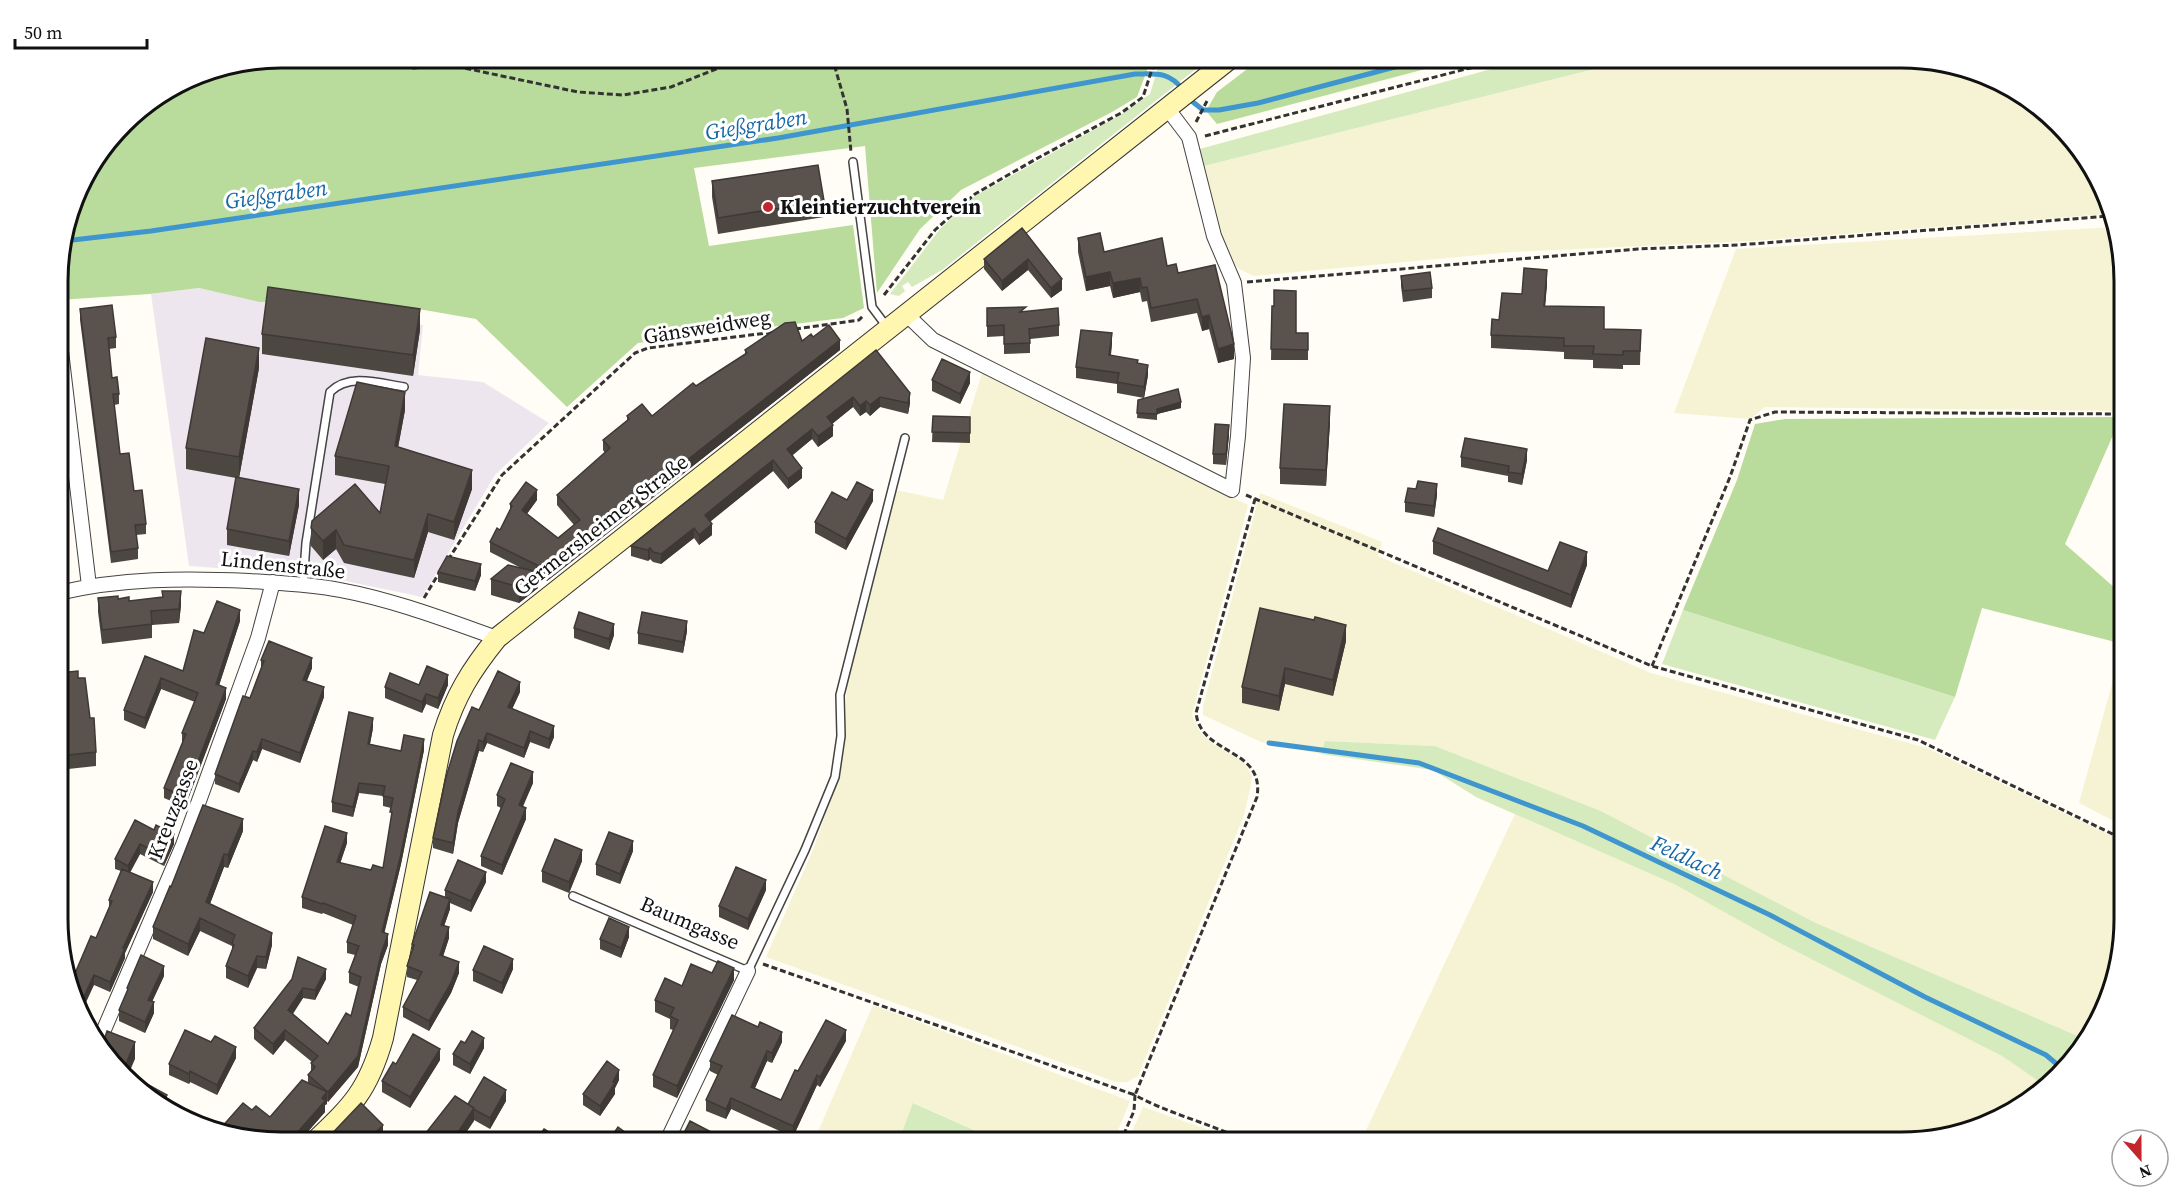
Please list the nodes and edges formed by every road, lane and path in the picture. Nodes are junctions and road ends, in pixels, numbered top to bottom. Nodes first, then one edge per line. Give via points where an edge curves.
1 (464, 68) edge
2 (718, 68) edge
3 (835, 68) edge
4 (1153, 68) edge
5 (1222, 68) edge
6 (1471, 68) edge
7 (1204, 89) junction
8 (1170, 105) junction
9 (1196, 122) dead end
10 (850, 137) dead end
11 (1189, 137) junction
12 (853, 162) dead end
13 (2104, 216) edge
14 (1234, 283) junction
15 (872, 307) junction
16 (907, 315) junction
17 (795, 329) edge
18 (888, 329) junction
19 (784, 330) edge
20 (404, 387) dead end
21 (2114, 414) edge
22 (905, 438) dead end
23 (68, 439) edge
24 (1232, 490) junction
25 (1255, 499) junction
26 (448, 560) edge
27 (442, 569) edge
28 (273, 582) junction
29 (88, 586) junction
30 (303, 586) junction
31 (68, 591) edge
32 (416, 610) junction
33 (497, 638) junction
34 (1652, 666) junction
35 (2114, 835) edge
36 (573, 896) dead end
37 (750, 966) junction
38 (102, 1035) edge
39 (1135, 1095) junction
40 (324, 1132) edge
41 (671, 1132) edge
42 (1125, 1132) edge
43 (1228, 1132) edge

1 - 2 path via 578,92 623,95 671,87
3 - 10 path
4 - 15 path, Gänsweidweg via 1143,97 1121,113 975,194 935,230
5 - 7 street, Germersheimer Straße
6 - 11 path via 1210,136
7 - 8 street, Germersheimer Straße
7 - 9 path
8 - 11 street
8 - 16 street, Germersheimer Straße
11 - 14 street via 1214,236
12 - 15 lane
13 - 14 path via 1626,250
14 - 24 street via 1243,358
15 - 17 path, Gänsweidweg via 859,320
15 - 18 lane
16 - 18 street, Germersheimer Straße
16 - 24 street via 933,340
18 - 33 street, Germersheimer Straße
19 - 26 path, Gänsweidweg via 634,353 502,475
20 - 30 lane via 359,380 339,383 330,392
21 - 34 path via 1775,412 1750,420
22 - 37 lane via 840,695 841,736 835,777
23 - 29 street
24 - 25 path
25 - 34 path
25 - 39 path via 1196,713 1200,730 1206,736 1250,766 1257,780 1257,797
27 - 32 path
28 - 29 street, Lindenstraße via 152,580
28 - 30 street, Lindenstraße
28 - 38 street, Kreuzgasse via 258,638 183,845
29 - 31 street, Lindenstraße
30 - 32 street, Lindenstraße via 340,590
32 - 33 street, Lindenstraße
33 - 40 street, Germersheimer Straße via 463,685 443,735 375,1065 354,1103
34 - 35 path via 1918,740
36 - 37 lane, Baumgasse
37 - 39 path
37 - 41 street, Baumgasse
39 - 42 path via 1134,1111
39 - 43 path

